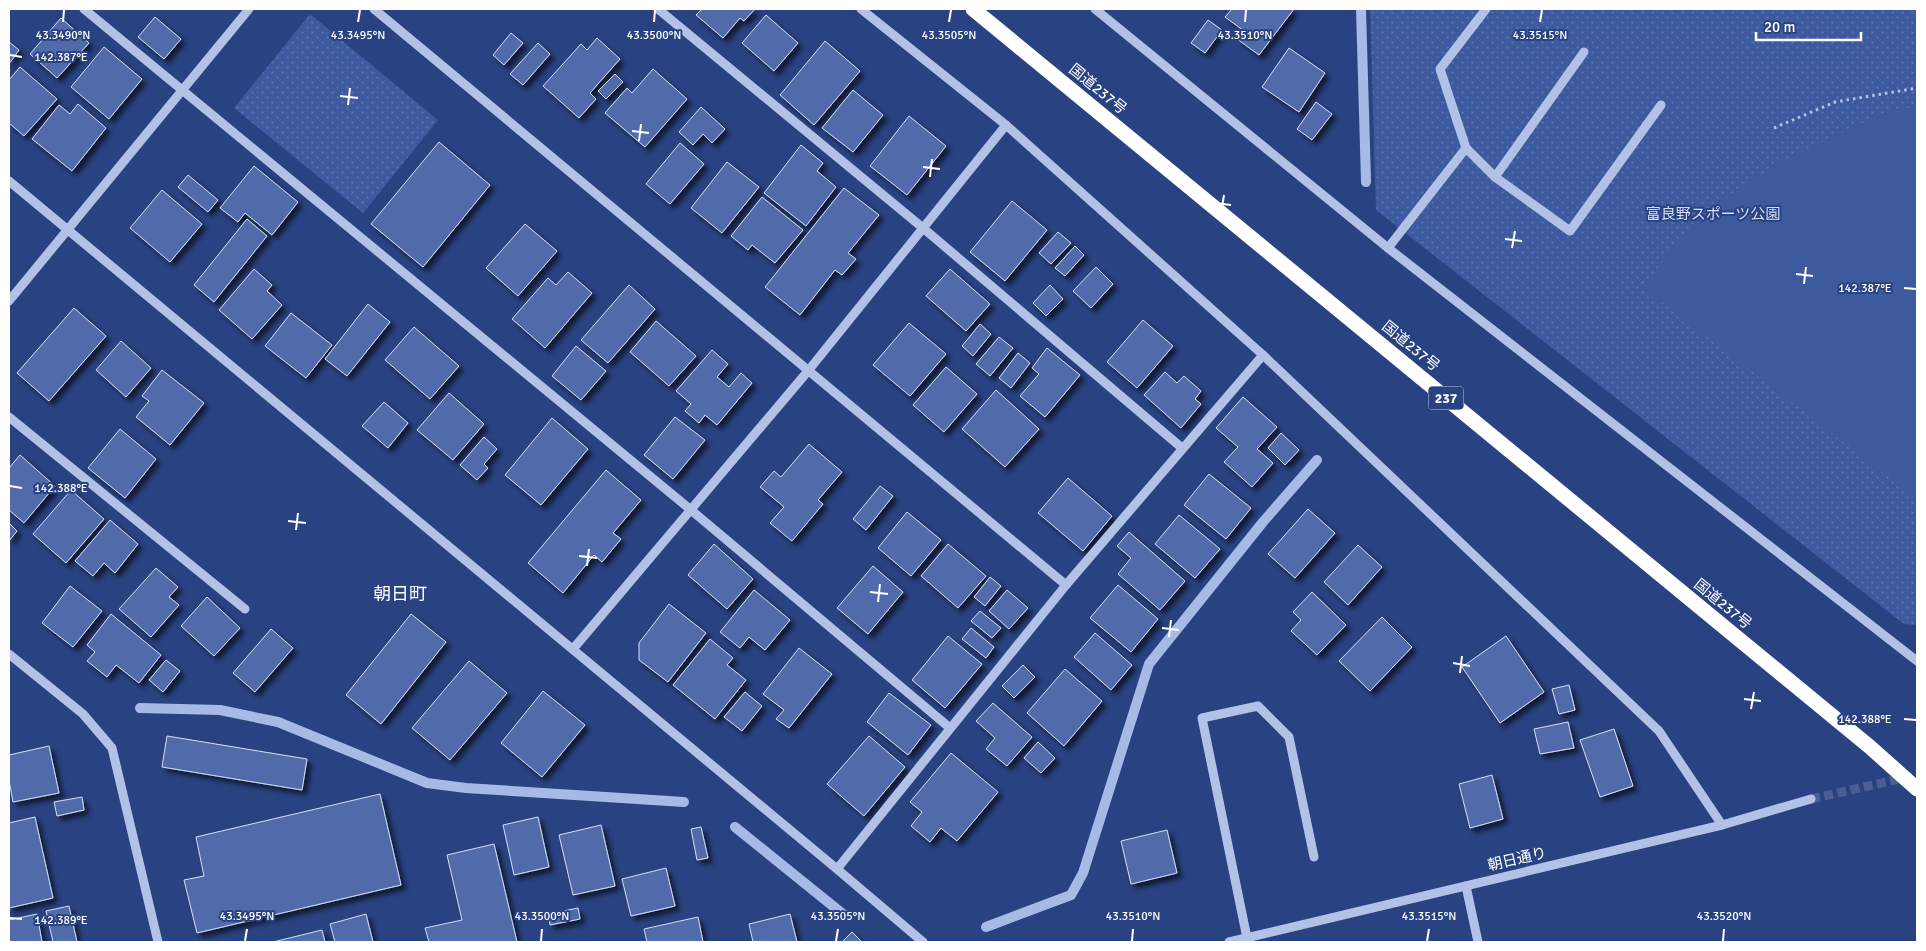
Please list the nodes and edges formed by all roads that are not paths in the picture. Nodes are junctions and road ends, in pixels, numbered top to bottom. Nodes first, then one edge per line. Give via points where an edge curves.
1 (84, 9) edge
2 (249, 9) edge
3 (374, 9) edge
4 (658, 9) edge
5 (862, 9) edge
6 (973, 9) edge
7 (1095, 9) edge
8 (1486, 9) edge
9 (1584, 52) dead end
10 (183, 89) junction
11 (1661, 105) dead end
12 (1006, 125) junction
13 (1466, 148) junction
14 (1495, 177) junction
15 (9, 181) edge
16 (923, 228) junction
17 (67, 229) junction
18 (1388, 248) junction
19 (9, 300) edge
20 (1263, 355) junction
21 (808, 371) junction
22 (9, 418) edge
23 (1182, 448) junction
24 (691, 510) junction
25 (1066, 585) junction
26 (245, 609) dead end
27 (573, 649) junction
28 (9, 654) edge
29 (1917, 661) edge
30 (950, 728) junction
31 (1917, 789) edge
32 (1811, 799) tunnel mouth
33 (1722, 825) junction
34 (1314, 857) dead end
35 (837, 869) junction
36 (1466, 886) junction
37 (1247, 938) junction
38 (158, 942) edge
39 (923, 942) edge
40 (1229, 942) edge
41 (1478, 942) edge

1 - 10 street
2 - 10 street
3 - 21 street
4 - 16 street
5 - 12 street
6 - 31 highway, 国道237号 / 237
7 - 18 street
8 - 13 street via 1440,69
9 - 14 street
10 - 17 street
10 - 24 street
11 - 14 street via 1570,231
12 - 16 street
12 - 20 street
13 - 14 street
13 - 18 street
15 - 17 street
16 - 21 street
16 - 23 street
17 - 19 street
17 - 27 street
18 - 29 street
20 - 23 street
20 - 33 street via 1659,731
21 - 24 street
21 - 25 street
22 - 26 street
23 - 25 street
24 - 27 street
24 - 30 street
25 - 30 street
27 - 35 street
28 - 38 street via 83,714 112,748
30 - 35 street
32 - 33 street, 朝日通り
33 - 36 street, 朝日通り
34 - 37 street via 1289,737 1258,706 1202,718
35 - 39 street
36 - 37 street, 朝日通り
36 - 41 street
37 - 40 street, 朝日通り

